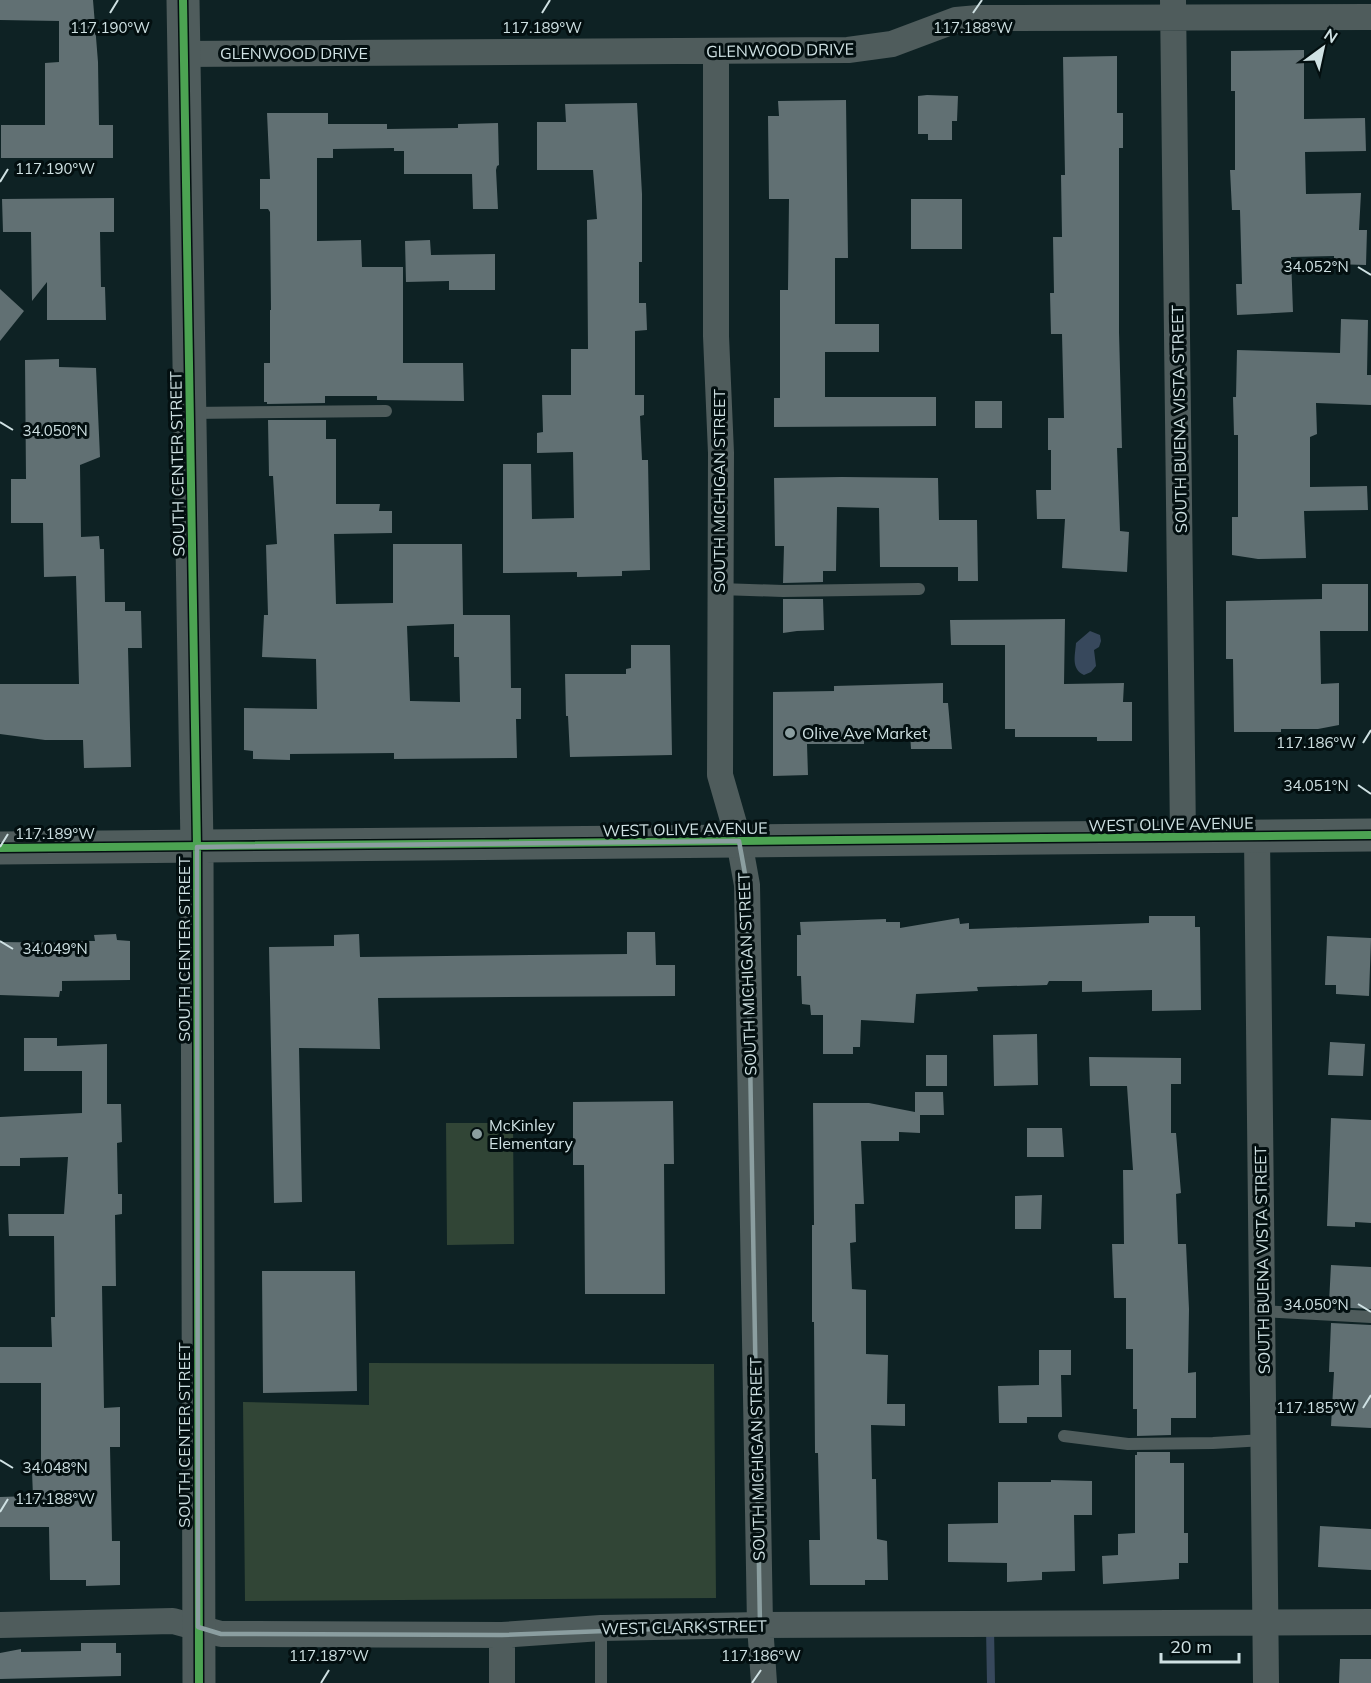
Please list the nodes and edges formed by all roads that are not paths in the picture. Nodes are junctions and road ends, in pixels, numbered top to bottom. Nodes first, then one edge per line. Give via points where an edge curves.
1 (183, 0) edge
2 (1173, 9) edge
3 (1371, 17) edge
4 (716, 51) junction
5 (184, 54) junction
6 (386, 411) dead end
7 (190, 412) junction
8 (720, 589) junction
9 (920, 589) dead end
10 (1371, 835) edge
11 (1257, 837) junction
12 (1183, 838) junction
13 (739, 841) junction
14 (197, 847) junction
15 (0, 848) edge
16 (1262, 1311) junction
17 (1371, 1317) edge
18 (1064, 1436) dead end
19 (1264, 1440) junction
20 (1371, 1622) edge
21 (1266, 1623) junction
22 (0, 1625) edge
23 (760, 1625) junction
24 (198, 1627) junction
25 (601, 1628) junction
26 (502, 1635) junction
27 (199, 1683) edge
28 (502, 1683) edge
29 (601, 1683) edge
30 (764, 1683) edge
31 (1266, 1683) edge

1 - 5 street, SOUTH CENTER STREET
2 - 3 street, GLENWOOD DRIVE
2 - 4 street, GLENWOOD DRIVE via 956,20 892,44 848,50
2 - 12 street, SOUTH BUENA VISTA STREET
4 - 5 street, GLENWOOD DRIVE
4 - 8 street, SOUTH MICHIGAN STREET
5 - 7 street, SOUTH CENTER STREET
6 - 7 lane
7 - 14 street, SOUTH CENTER STREET
8 - 9 lane
8 - 13 street, SOUTH MICHIGAN STREET via 720,775
10 - 11 street, WEST OLIVE AVENUE
11 - 12 street, WEST OLIVE AVENUE
11 - 16 street, SOUTH BUENA VISTA STREET
12 - 13 street, WEST OLIVE AVENUE
13 - 14 street, WEST OLIVE AVENUE
13 - 23 street, SOUTH MICHIGAN STREET via 747,885
14 - 15 street, WEST OLIVE AVENUE
14 - 24 street, SOUTH CENTER STREET
16 - 17 lane
16 - 19 street, SOUTH BUENA VISTA STREET
18 - 19 lane via 1128,1444
19 - 21 street, SOUTH BUENA VISTA STREET
20 - 21 street, WEST CLARK STREET
21 - 23 street, WEST CLARK STREET
21 - 31 street, SOUTH BUENA VISTA STREET
22 - 24 street, WEST CLARK STREET via 173,1621
23 - 25 street, WEST CLARK STREET
23 - 30 street, SOUTH MICHIGAN STREET
24 - 26 street, WEST CLARK STREET via 221,1634
24 - 27 street, SOUTH CENTER STREET
25 - 26 street, WEST CLARK STREET
25 - 29 lane
26 - 28 street

